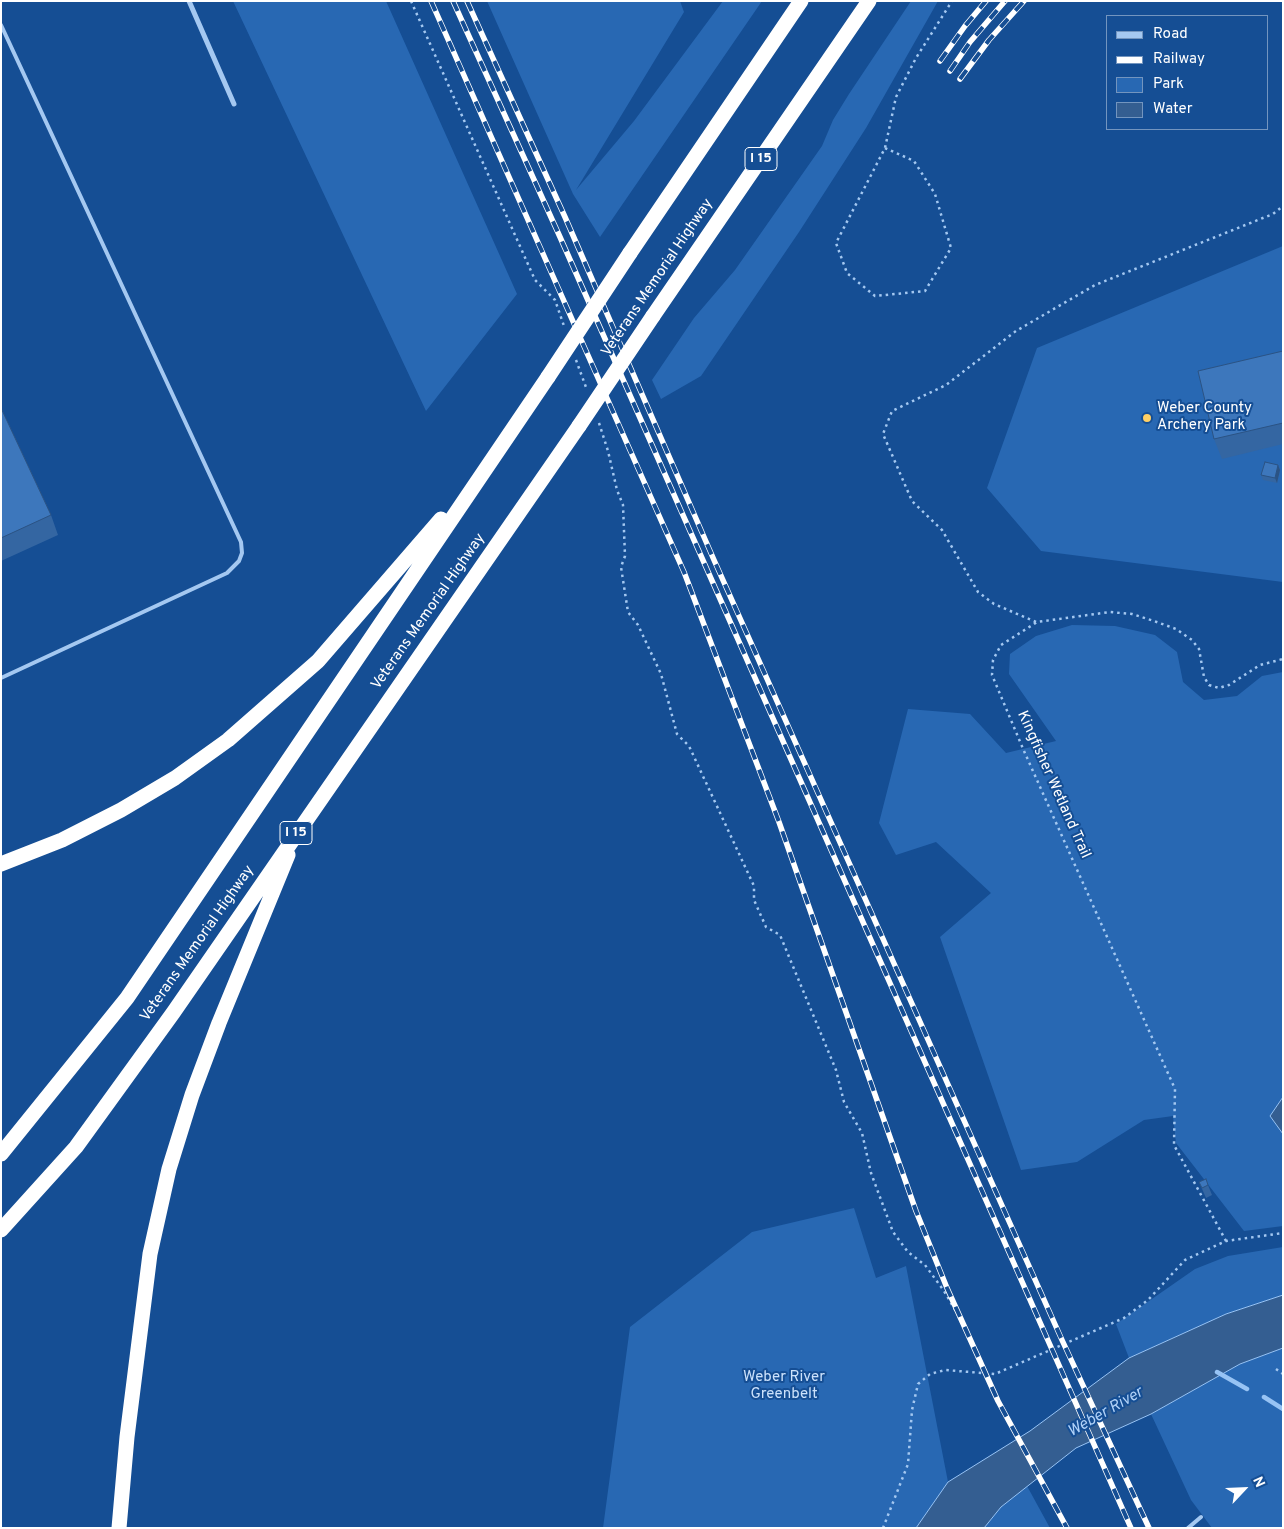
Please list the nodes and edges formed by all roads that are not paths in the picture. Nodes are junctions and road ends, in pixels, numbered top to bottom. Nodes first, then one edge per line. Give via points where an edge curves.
1 (189, 1) edge
2 (802, 1) edge
3 (869, 1) edge
4 (1, 25) edge
5 (234, 104) dead end
6 (486, 467) junction
7 (1, 678) edge
8 (300, 828) junction
9 (1, 864) edge
10 (1, 1154) edge
11 (1, 1230) edge
12 (1201, 1517) dead end
13 (119, 1528) edge
14 (1188, 1528) edge

1 - 5 street
2 - 6 highway, Veterans Memorial Highway, bridge
3 - 8 highway, Veterans Memorial Highway / I 15, bridge
4 - 7 lane via 242,542 242,553 227,573
6 - 9 highway via 318,661 228,740 121,810 62,840
6 - 10 highway, Veterans Memorial Highway via 127,998
8 - 11 highway, Veterans Memorial Highway / I 15 via 76,1147
8 - 13 highway via 219,1022 169,1169 150,1254
12 - 14 lane

